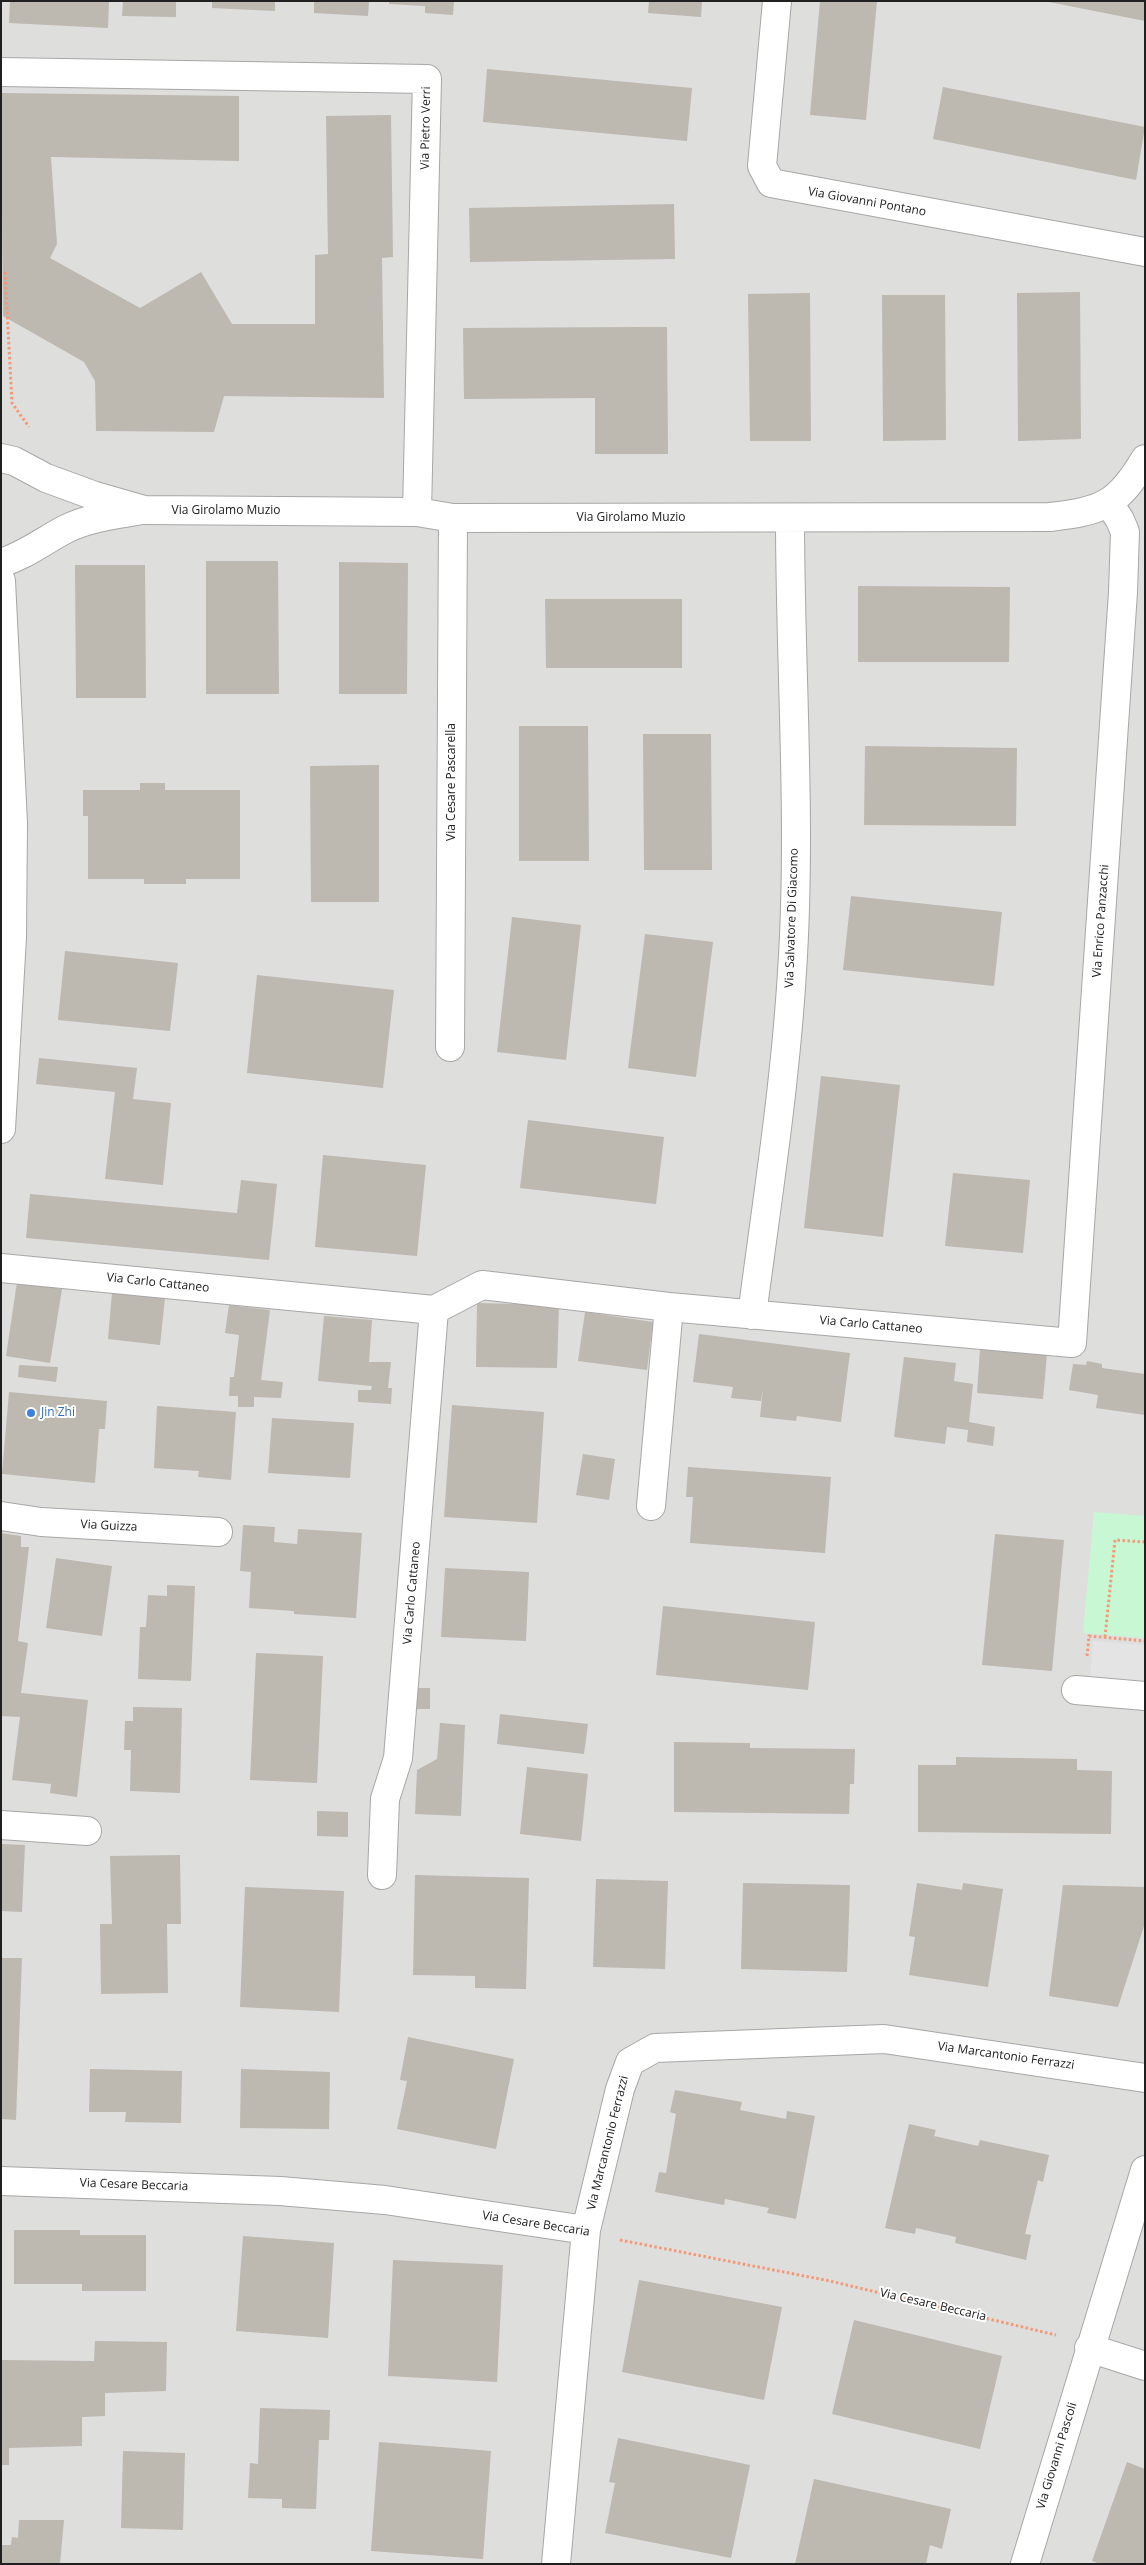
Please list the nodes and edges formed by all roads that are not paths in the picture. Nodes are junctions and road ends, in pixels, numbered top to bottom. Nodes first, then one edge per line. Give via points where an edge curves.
1 (777, 1) edge
2 (1, 72) edge
3 (1145, 252) edge
4 (1, 458) edge
5 (1145, 459) edge
6 (1109, 503) junction
7 (144, 510) junction
8 (417, 512) junction
9 (454, 518) junction
10 (790, 518) junction
11 (1, 563) edge
12 (1, 581) edge
13 (450, 1047) dead end
14 (1, 1129) edge
15 (1, 1268) edge
16 (669, 1307) junction
17 (434, 1310) junction
18 (752, 1315) junction
19 (1072, 1343) joint
20 (651, 1506) dead end
21 (1, 1516) edge
22 (218, 1532) dead end
23 (1080, 1691) road end
24 (1145, 1696) edge
25 (1, 1825) edge
26 (87, 1831) dead end
27 (382, 1875) dead end
28 (1145, 2078) edge
29 (1145, 2170) edge
30 (1, 2181) edge
31 (586, 2230) junction
32 (1089, 2348) junction
33 (1145, 2366) edge
34 (556, 2564) edge
35 (1024, 2564) edge

1 - 3 street, Via Giovanni Pontano via 762,166 771,183
2 - 8 street, Via Pietro Verri via 427,79
4 - 7 street, Via Girolamo Muzio via 94,496
5 - 6 street, Via Girolamo Muzio via 1124,491
6 - 10 street, Via Girolamo Muzio via 1080,514 1050,517
6 - 19 street, Via Enrico Panzacchi via 1125,532 1123,584
7 - 8 street, Via Girolamo Muzio
7 - 11 street via 96,518 68,529 24,555
8 - 9 street, Via Girolamo Muzio
9 - 10 street, Via Girolamo Muzio
9 - 13 street, Via Cesare Pascarella
10 - 18 street, Via Salvatore Di Giacomo via 795,861 792,971 782,1085
12 - 14 street via 13,822 12,937
15 - 17 street, Via Carlo Cattaneo
16 - 17 street, Via Carlo Cattaneo via 482,1285
16 - 18 street, Via Carlo Cattaneo
16 - 20 street
17 - 27 street, Via Carlo Cattaneo via 398,1758 385,1799
18 - 19 street, Via Carlo Cattaneo
21 - 22 street, Via Guizza via 41,1522
23 - 24 street
25 - 26 street
28 - 31 street, Via Marcantonio Ferrazzi via 884,2039 655,2048 630,2062
29 - 32 street, Via Giovanni Pascoli
30 - 31 street, Via Cesare Beccaria via 280,2191 385,2200
31 - 34 street, Via Marcantonio Ferrazzi
32 - 33 street
32 - 35 street, Via Giovanni Pascoli

